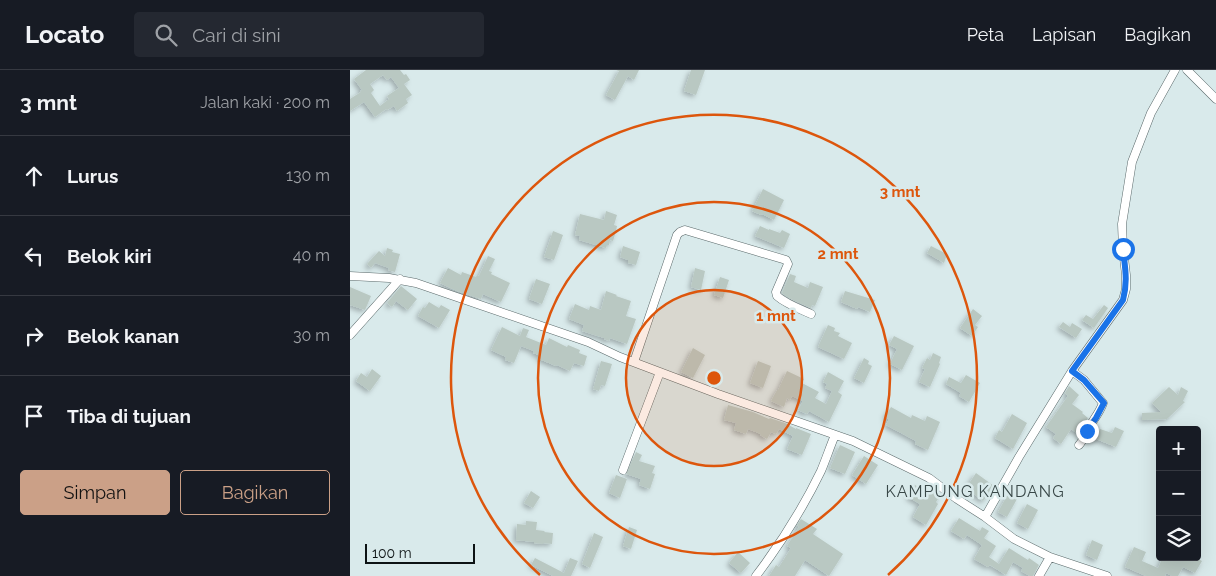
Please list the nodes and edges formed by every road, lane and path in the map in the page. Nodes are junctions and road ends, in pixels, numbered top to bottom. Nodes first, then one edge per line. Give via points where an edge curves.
1 (1174, 70) edge
2 (1187, 70) edge
3 (1216, 98) edge
4 (350, 276) edge
5 (400, 279) junction
6 (811, 314) dead end
7 (350, 336) edge
8 (634, 362) junction
9 (1072, 371) junction
10 (660, 372) junction
11 (835, 435) junction
12 (1079, 445) dead end
13 (623, 470) dead end
14 (985, 517) junction
15 (1050, 557) junction
16 (756, 576) edge
17 (1039, 576) edge
18 (1107, 576) edge

1 - 9 street via 1151,113 1132,162 1122,224 1126,275 1123,300
2 - 3 street
4 - 5 street
5 - 7 street
5 - 8 street via 570,336
6 - 8 street via 777,296 788,264 786,260 685,230 677,235
8 - 10 street
9 - 12 street via 1104,403
9 - 14 street
10 - 11 street
10 - 13 street
11 - 14 street via 929,478
11 - 16 street via 808,497
14 - 15 street via 1014,539
15 - 17 street
15 - 18 street

